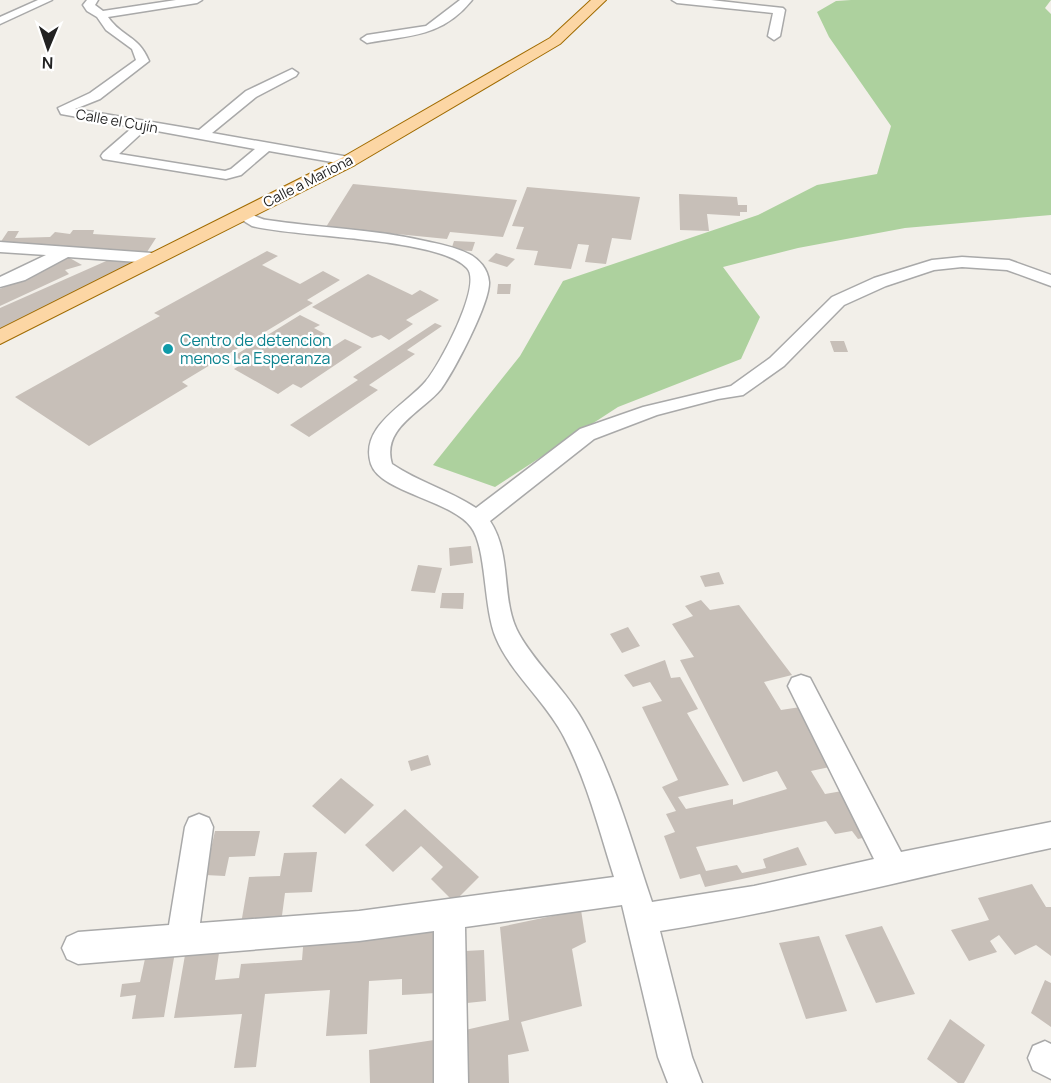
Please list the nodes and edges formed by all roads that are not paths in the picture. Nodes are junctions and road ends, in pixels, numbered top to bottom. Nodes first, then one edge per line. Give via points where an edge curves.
1 (47, 0) edge
2 (93, 0) edge
3 (197, 0) edge
4 (467, 0) edge
5 (599, 0) edge
6 (677, 0) edge
7 (101, 15) junction
8 (0, 21) edge
9 (774, 36) dead end
10 (367, 39) dead end
11 (291, 73) dead end
12 (142, 126) junction
13 (200, 136) junction
14 (265, 147) junction
15 (349, 161) junction
16 (242, 215) junction
17 (0, 247) edge
18 (65, 252) junction
19 (153, 258) junction
20 (1051, 281) edge
21 (0, 282) edge
22 (0, 337) edge
23 (477, 519) junction
24 (801, 686) dead end
25 (200, 827) dead end
26 (1051, 835) edge
27 (894, 868) junction
28 (637, 904) junction
29 (449, 914) junction
30 (182, 940) junction
31 (78, 948) dead end
32 (451, 1083) edge
33 (685, 1083) edge

1 - 8 street
2 - 7 street, Calle el Cujín via 89,7
3 - 7 street
4 - 10 street via 429,29
5 - 15 main road, Calle a Mariona via 555,41
6 - 9 street via 779,10
7 - 12 street, Calle el Cujín via 110,28 137,47 143,61 95,96 71,104 66,111
11 - 13 street via 251,94
12 - 13 street, Calle el Cujín
12 - 14 street via 108,156 226,175 236,172
13 - 14 street, Calle el Cujín
14 - 15 street, Calle el Cujín
15 - 16 main road, Calle a Mariona
16 - 19 main road, Calle a Mariona
16 - 23 street via 267,225 417,244 458,255 475,266 480,279 477,300 442,371 390,427 379,449 382,467 400,480 450,501
17 - 18 street
18 - 19 street
18 - 21 street
19 - 22 main road, Calle a Mariona
20 - 23 street via 1009,265 962,262 932,265 880,282 838,301 777,362 736,391 650,411 587,434
23 - 28 street via 489,538 500,612 508,638 574,729 602,794
24 - 27 street
25 - 30 street
26 - 27 street
27 - 28 street via 754,901
28 - 29 street
28 - 33 street
29 - 30 street via 359,926
29 - 32 street
30 - 31 street

